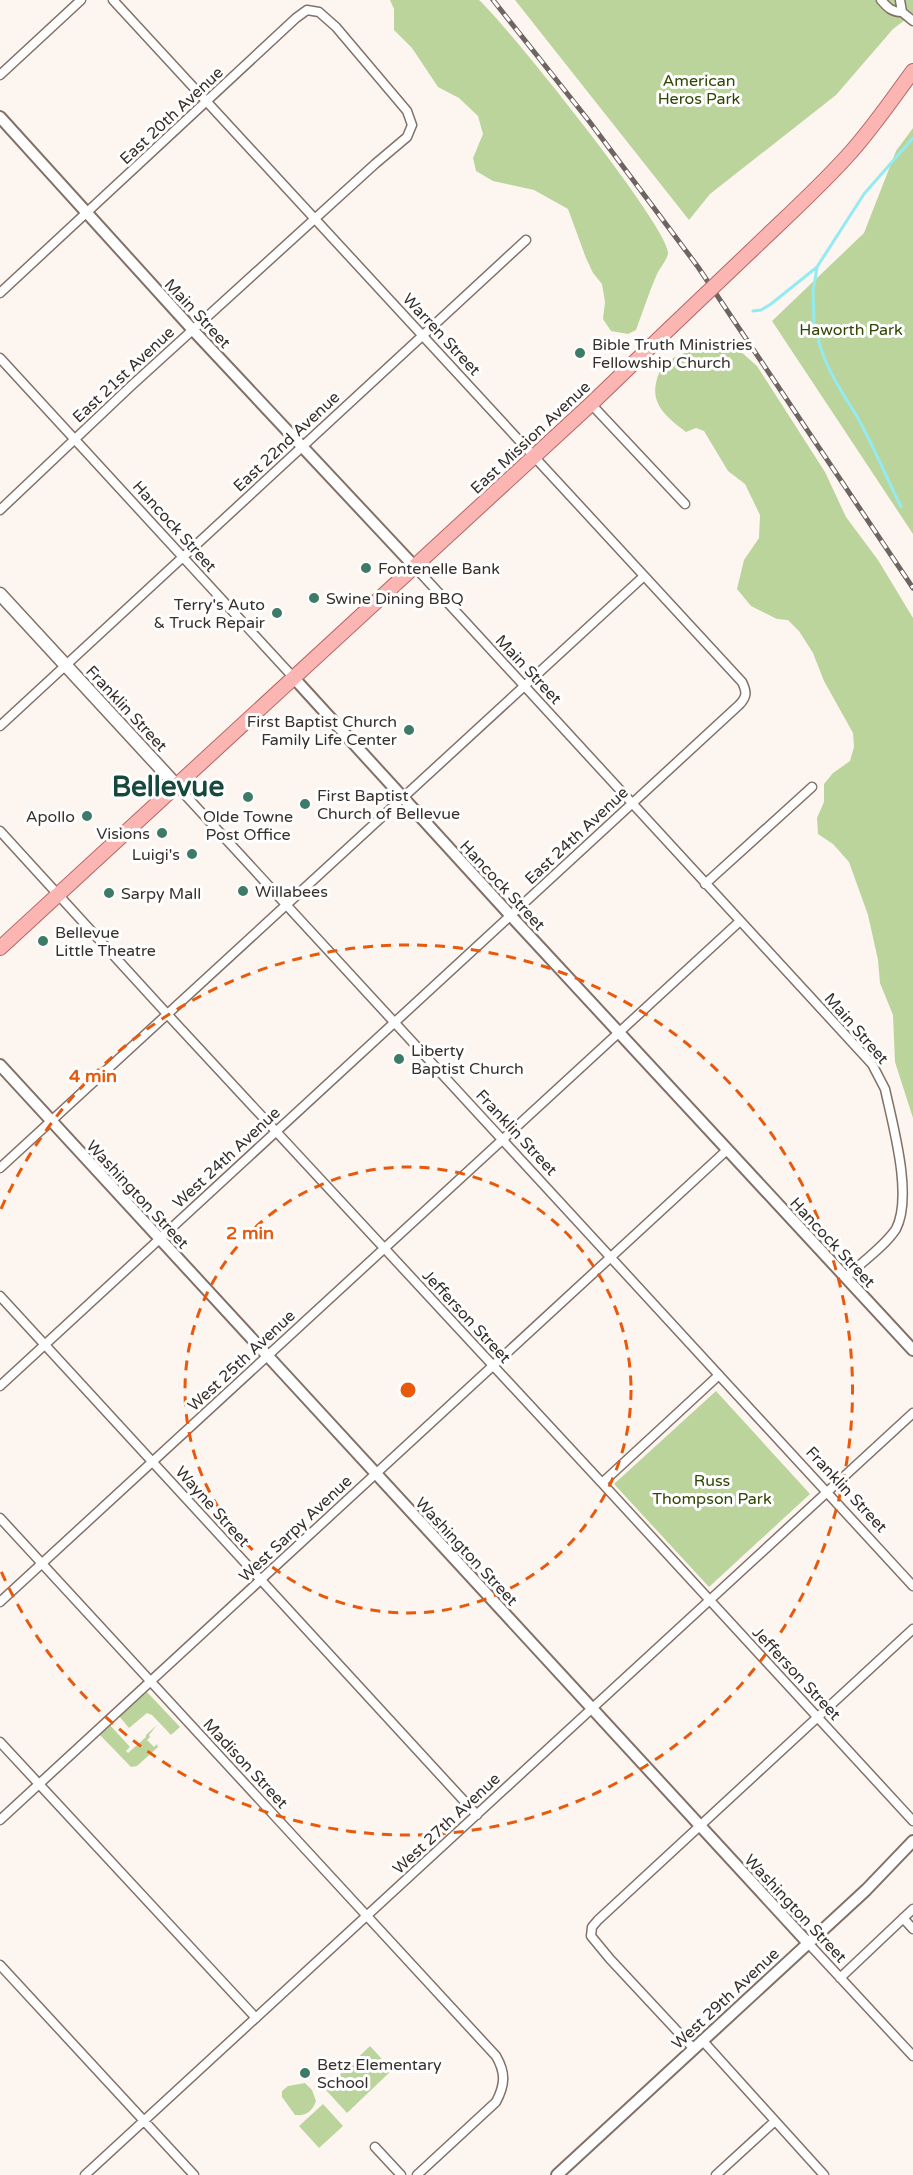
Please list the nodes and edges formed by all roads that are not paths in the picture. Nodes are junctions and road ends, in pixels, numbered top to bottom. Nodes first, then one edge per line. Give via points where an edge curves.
1 (81, 0) edge
2 (113, 0) edge
3 (881, 0) edge
4 (900, 0) edge
5 (902, 12) junction
6 (913, 21) edge
7 (362, 57) joint
8 (913, 71) edge
9 (0, 75) edge
10 (208, 101) junction
11 (0, 117) edge
12 (87, 213) junction
13 (316, 219) junction
14 (526, 240) dead end
15 (0, 293) edge
16 (193, 330) junction
17 (423, 336) junction
18 (0, 358) edge
19 (591, 404) junction
20 (75, 439) junction
21 (302, 447) junction
22 (534, 456) junction
23 (685, 504) dead end
24 (0, 510) edge
25 (183, 558) junction
26 (414, 566) junction
27 (644, 576) junction
28 (0, 594) edge
29 (66, 666) junction
30 (293, 677) junction
31 (524, 686) junction
32 (746, 690) joint
33 (0, 726) edge
34 (176, 785) junction
35 (812, 787) dead end
36 (403, 798) junction
37 (631, 804) junction
38 (0, 831) edge
39 (705, 884) junction
40 (58, 895) junction
41 (286, 906) junction
42 (511, 916) junction
43 (739, 922) junction
44 (0, 948) edge
45 (168, 1015) junction
46 (394, 1023) junction
47 (619, 1032) junction
48 (0, 1065) edge
49 (51, 1121) junction
50 (276, 1131) junction
51 (502, 1139) junction
52 (727, 1150) junction
53 (0, 1168) edge
54 (159, 1239) junction
55 (384, 1249) junction
56 (610, 1257) junction
57 (846, 1277) junction
58 (0, 1296) edge
59 (44, 1345) junction
60 (913, 1350) edge
61 (267, 1356) junction
62 (493, 1366) junction
63 (719, 1375) junction
64 (0, 1386) edge
65 (913, 1413) edge
66 (152, 1462) junction
67 (375, 1473) junction
68 (602, 1483) junction
69 (827, 1493) junction
70 (0, 1518) edge
71 (41, 1563) junction
72 (261, 1580) junction
73 (913, 1586) edge
74 (710, 1601) junction
75 (0, 1602) edge
76 (913, 1629) edge
77 (150, 1681) junction
78 (592, 1709) junction
79 (818, 1718) junction
80 (0, 1742) edge
81 (38, 1784) junction
82 (477, 1815) junction
83 (0, 1820) edge
84 (913, 1821) edge
85 (700, 1827) junction
86 (913, 1841) edge
87 (913, 1909) edge
88 (368, 1916) junction
89 (903, 1918) junction
90 (913, 1929) edge
91 (807, 1943) junction
92 (0, 1965) edge
93 (840, 1978) junction
94 (256, 2018) junction
95 (697, 2044) junction
96 (913, 2056) edge
97 (143, 2121) junction
98 (775, 2121) junction
99 (375, 2147) dead end
100 (85, 2175) edge
101 (194, 2175) edge
102 (401, 2175) edge
103 (417, 2175) edge
104 (557, 2175) edge
105 (716, 2175) edge
106 (824, 2175) edge

1 - 9 street
2 - 10 street, Warren Street
3 - 5 street via 889,9
4 - 5 street
5 - 6 street
7 - 10 street, East 20th Avenue via 319,12 307,10
7 - 13 street, East 21st Avenue via 407,111 412,124 407,137
8 - 19 main road, East Mission Avenue, bridge via 872,128 804,201
10 - 12 street, East 20th Avenue
10 - 13 street, Warren Street
11 - 12 street, Main Street
12 - 15 street, East 20th Avenue
12 - 16 street, Main Street
13 - 16 street, East 21st Avenue
13 - 17 street, Warren Street
14 - 17 street, East 22nd Avenue
16 - 20 street, East 21st Avenue
16 - 21 street, Main Street
17 - 21 street, East 22nd Avenue
17 - 22 street, Warren Street
18 - 20 street, Hancock Street
19 - 22 main road, East Mission Avenue
19 - 23 street
20 - 24 street, East 21st Avenue
20 - 25 street, Hancock Street
21 - 25 street, East 22nd Avenue
21 - 26 street, Main Street
22 - 26 main road, East Mission Avenue
22 - 27 street, Warren Street
25 - 29 street, East 22nd Avenue
25 - 30 street, Hancock Street
26 - 30 main road, East Mission Avenue
26 - 31 street, Main Street
27 - 31 street
27 - 32 street, Warren Street
28 - 29 main road, Franklin Street
29 - 33 street, East 22nd Avenue
29 - 34 main road, Franklin Street
30 - 34 main road, East Mission Avenue
30 - 36 street, Hancock Street
31 - 36 street
31 - 37 street, Main Street
32 - 37 street, East 24th Avenue via 746,698 739,705
34 - 40 main road, East Mission Avenue
34 - 41 street, Franklin Street
35 - 39 street
36 - 41 street
36 - 42 street, Hancock Street
37 - 39 street, Main Street
37 - 42 street, East 24th Avenue
38 - 40 street, Jefferson Street
39 - 43 street, Main Street
40 - 44 main road, East Mission Avenue
40 - 45 street, Jefferson Street
41 - 45 street
41 - 46 street, Franklin Street
42 - 46 street, East 24th Avenue
42 - 47 street, Hancock Street
43 - 47 street, West 25th Avenue
43 - 57 street, Main Street via 872,1064 885,1089 906,1190 905,1205 896,1230
45 - 49 street
45 - 50 street, Jefferson Street
46 - 50 street, West 24th Avenue
46 - 51 street, Franklin Street
47 - 51 street, West 25th Avenue
47 - 52 street, Hancock Street
48 - 49 street, Washington Street
49 - 53 street
49 - 54 street, Washington Street
50 - 54 street, West 24th Avenue
50 - 55 street, Jefferson Street
51 - 55 street, West 25th Avenue
51 - 56 street, Franklin Street
52 - 56 street, West Sarpy Avenue
52 - 57 street, Hancock Street
54 - 59 street, West 24th Avenue
54 - 61 street, Washington Street
55 - 61 street, West 25th Avenue
55 - 62 street, Jefferson Street
56 - 62 street, West Sarpy Avenue
56 - 63 street, Franklin Street
57 - 60 street, Hancock Street
58 - 59 street, Wayne Street
59 - 64 street, West 24th Avenue
59 - 66 street, Wayne Street
61 - 66 street, West 25th Avenue
61 - 67 street, Washington Street
62 - 67 street, West Sarpy Avenue
62 - 68 street, Jefferson Street
63 - 68 street
63 - 69 street, Franklin Street
65 - 69 street, West 27th Avenue
66 - 71 street, West 25th Avenue
66 - 72 street, Wayne Street
67 - 72 street, West Sarpy Avenue
67 - 78 street, Washington Street
68 - 74 street, Jefferson Street
69 - 73 street, Franklin Street
69 - 74 street, West 27th Avenue
70 - 71 street, Madison Street
71 - 75 street, West 25th Avenue
71 - 77 street, Madison Street
72 - 77 street, West Sarpy Avenue
72 - 82 street, Wayne Street
74 - 78 street, West 27th Avenue
74 - 79 street, Jefferson Street
76 - 79 street
77 - 81 street, West Sarpy Avenue
77 - 88 street, Madison Street
78 - 82 street, West 27th Avenue
78 - 85 street, Washington Street
79 - 84 street, Jefferson Street
79 - 85 street
80 - 81 street
81 - 83 street, West Sarpy Avenue
81 - 94 street
82 - 88 street, West 27th Avenue
85 - 91 street, Washington Street
85 - 95 street via 597,1920 591,1936
86 - 91 street, West 29th Avenue
87 - 89 street
88 - 94 street, West 27th Avenue
88 - 103 street, Madison Street via 496,2056 505,2078 496,2102
89 - 90 street
89 - 93 street
91 - 93 street, Washington Street
91 - 95 street, West 29th Avenue
92 - 97 street
93 - 96 street, Washington Street
94 - 97 street, West 27th Avenue
95 - 98 street
95 - 104 street, West 29th Avenue
97 - 100 street, West 27th Avenue
97 - 101 street
98 - 105 street
98 - 106 street
99 - 102 street

